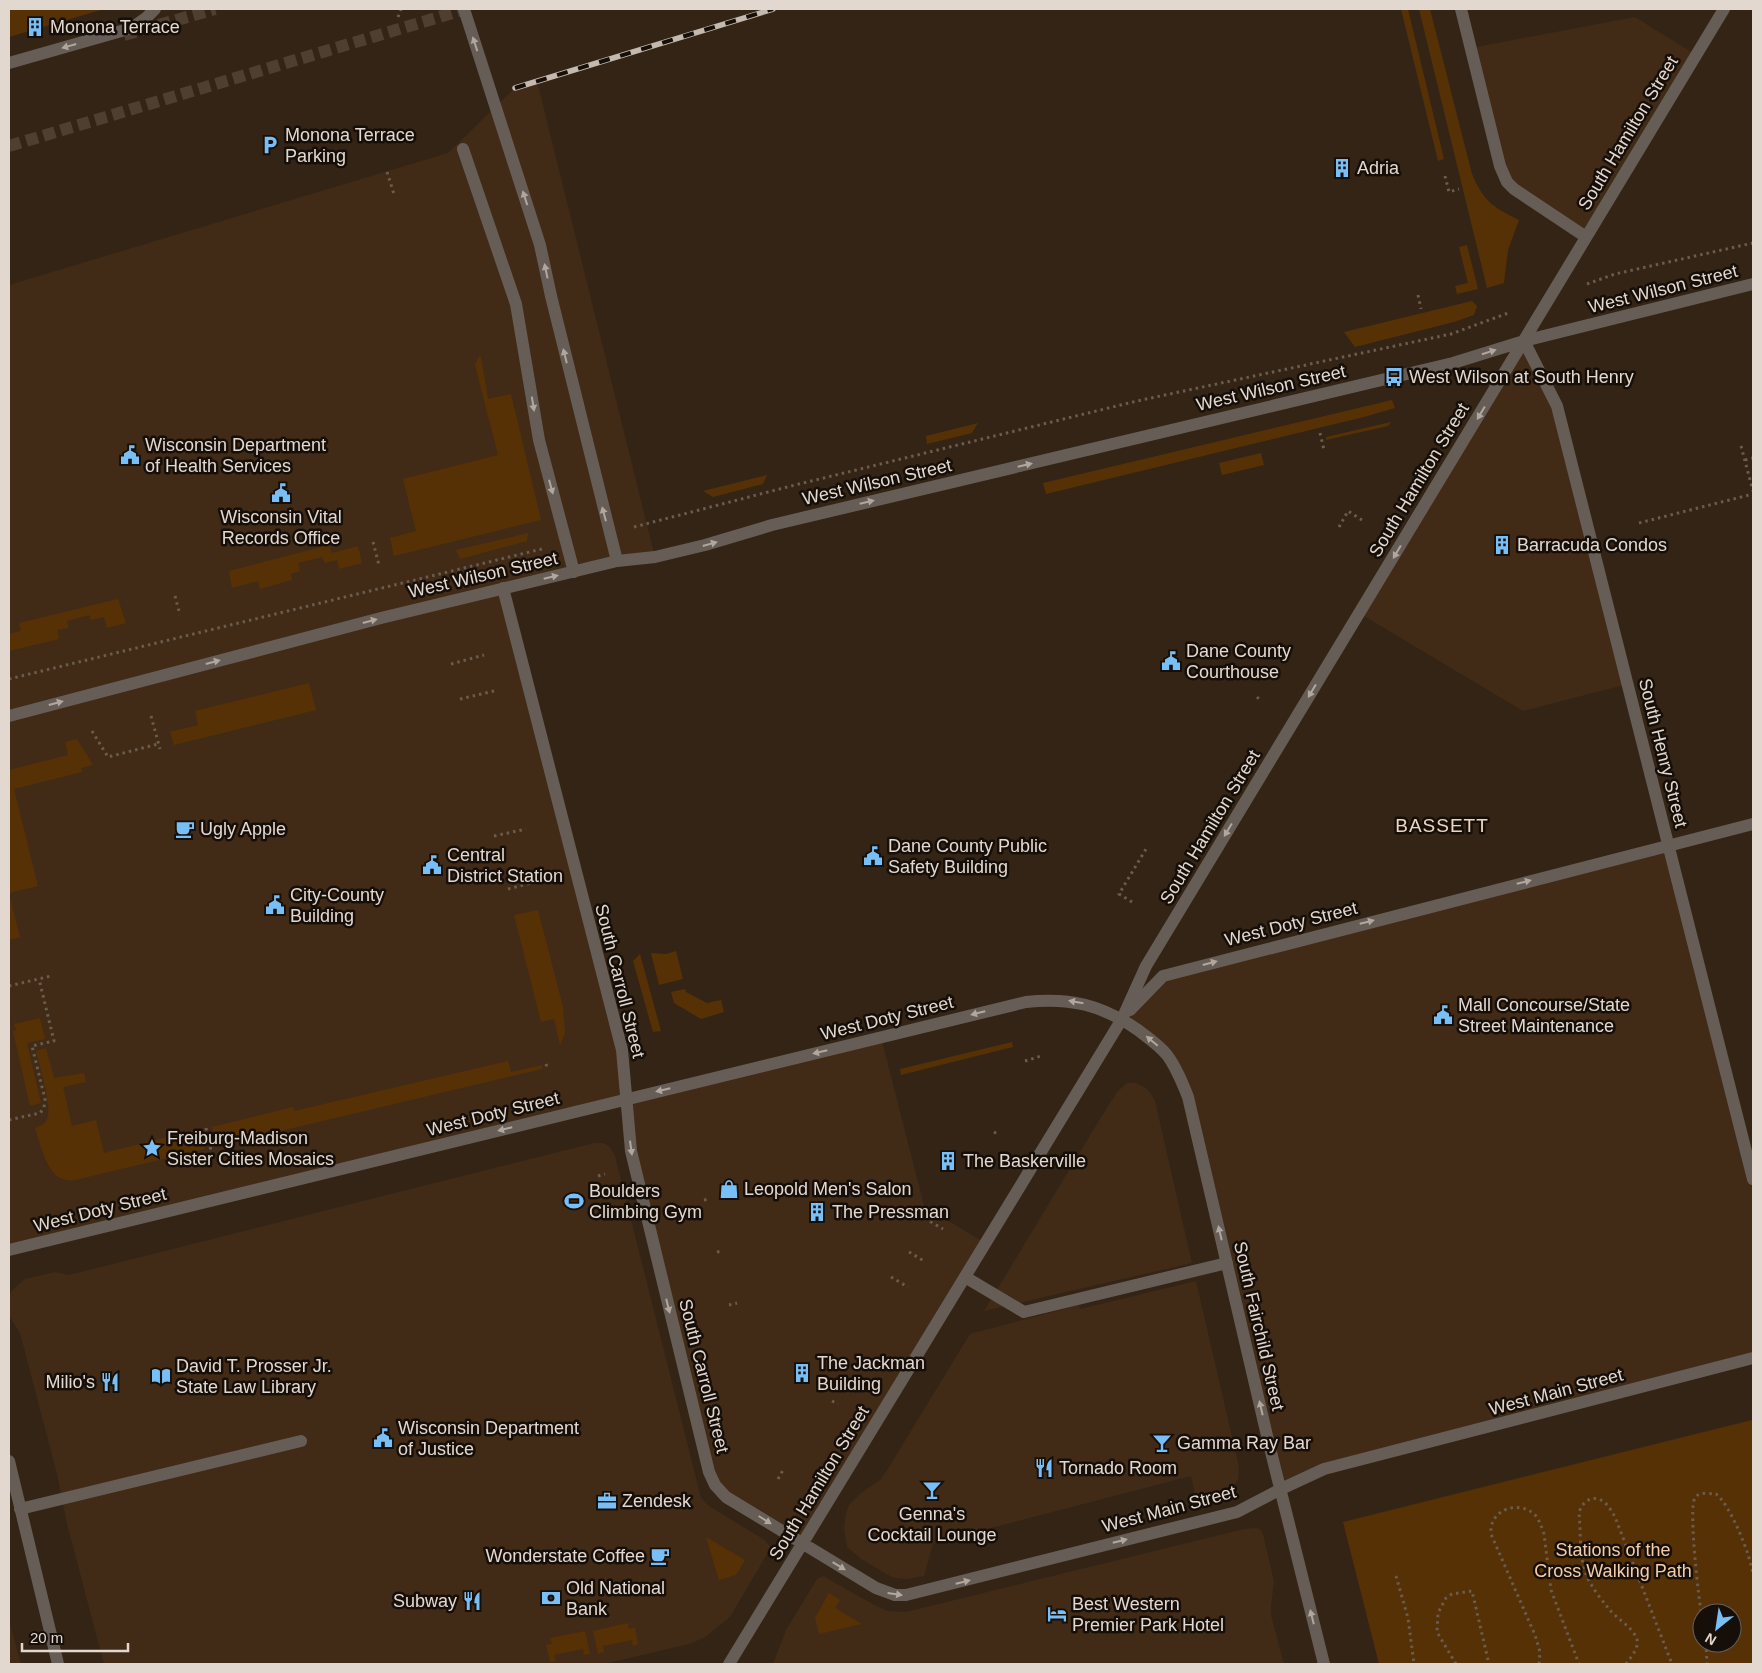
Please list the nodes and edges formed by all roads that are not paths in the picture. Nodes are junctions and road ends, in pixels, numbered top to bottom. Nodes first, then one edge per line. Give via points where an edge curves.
1 (155, 9) edge
2 (464, 9) edge
3 (1461, 9) edge
4 (1724, 9) edge
5 (9, 64) edge
6 (463, 150) dead end
7 (1586, 237) junction
8 (1753, 284) edge
9 (1524, 341) junction
10 (617, 561) junction
11 (574, 572) junction
12 (504, 588) junction
13 (9, 716) edge
14 (1753, 824) edge
15 (1669, 845) junction
16 (1122, 1019) junction
17 (626, 1099) junction
18 (1753, 1179) edge
19 (9, 1250) edge
20 (1227, 1263) junction
21 (965, 1277) junction
22 (1753, 1358) edge
23 (301, 1441) dead end
24 (9, 1461) edge
25 (1281, 1489) junction
26 (20, 1509) junction
27 (802, 1543) junction
28 (58, 1664) edge
29 (729, 1664) edge
30 (1324, 1664) edge

1 -> 5 street via 132,28
10 -> 2 street via 540,245
3 - 7 street via 1500,166 1507,182
4 - 7 street, South Hamilton Street
6 -> 11 street via 516,304 539,440
7 - 9 street, South Hamilton Street
8 - 9 street, West Wilson Street
10 -> 9 street, West Wilson Street via 655,557 705,545 772,525 1454,363
9 - 15 street, South Henry Street via 1557,406
9 -> 16 street, South Hamilton Street via 1146,966
10 - 11 street, West Wilson Street
12 -> 11 street, West Wilson Street
13 -> 12 street, West Wilson Street
12 - 17 street, South Carroll Street via 622,1050
14 - 15 street, West Doty Street
16 -> 15 street, West Doty Street via 1162,976
15 - 18 street, South Henry Street
16 -> 17 street, West Doty Street via 1088,1004 1048,999 1026,1002
20 -> 16 street, South Fairchild Street via 1188,1096 1167,1055
16 - 21 street, South Hamilton Street
17 -> 19 street, West Doty Street
17 -> 27 street, South Carroll Street via 631,1151 709,1472 726,1497
20 - 21 street via 1024,1312
25 -> 20 street, South Fairchild Street
21 - 27 street, South Hamilton Street
22 - 25 street, West Main Street via 1324,1469
23 - 26 street
24 - 26 street
27 -> 25 street, West Main Street via 881,1590 895,1596 906,1595 1237,1512
30 -> 25 street, South Fairchild Street
26 - 28 street
27 - 29 street, South Hamilton Street

